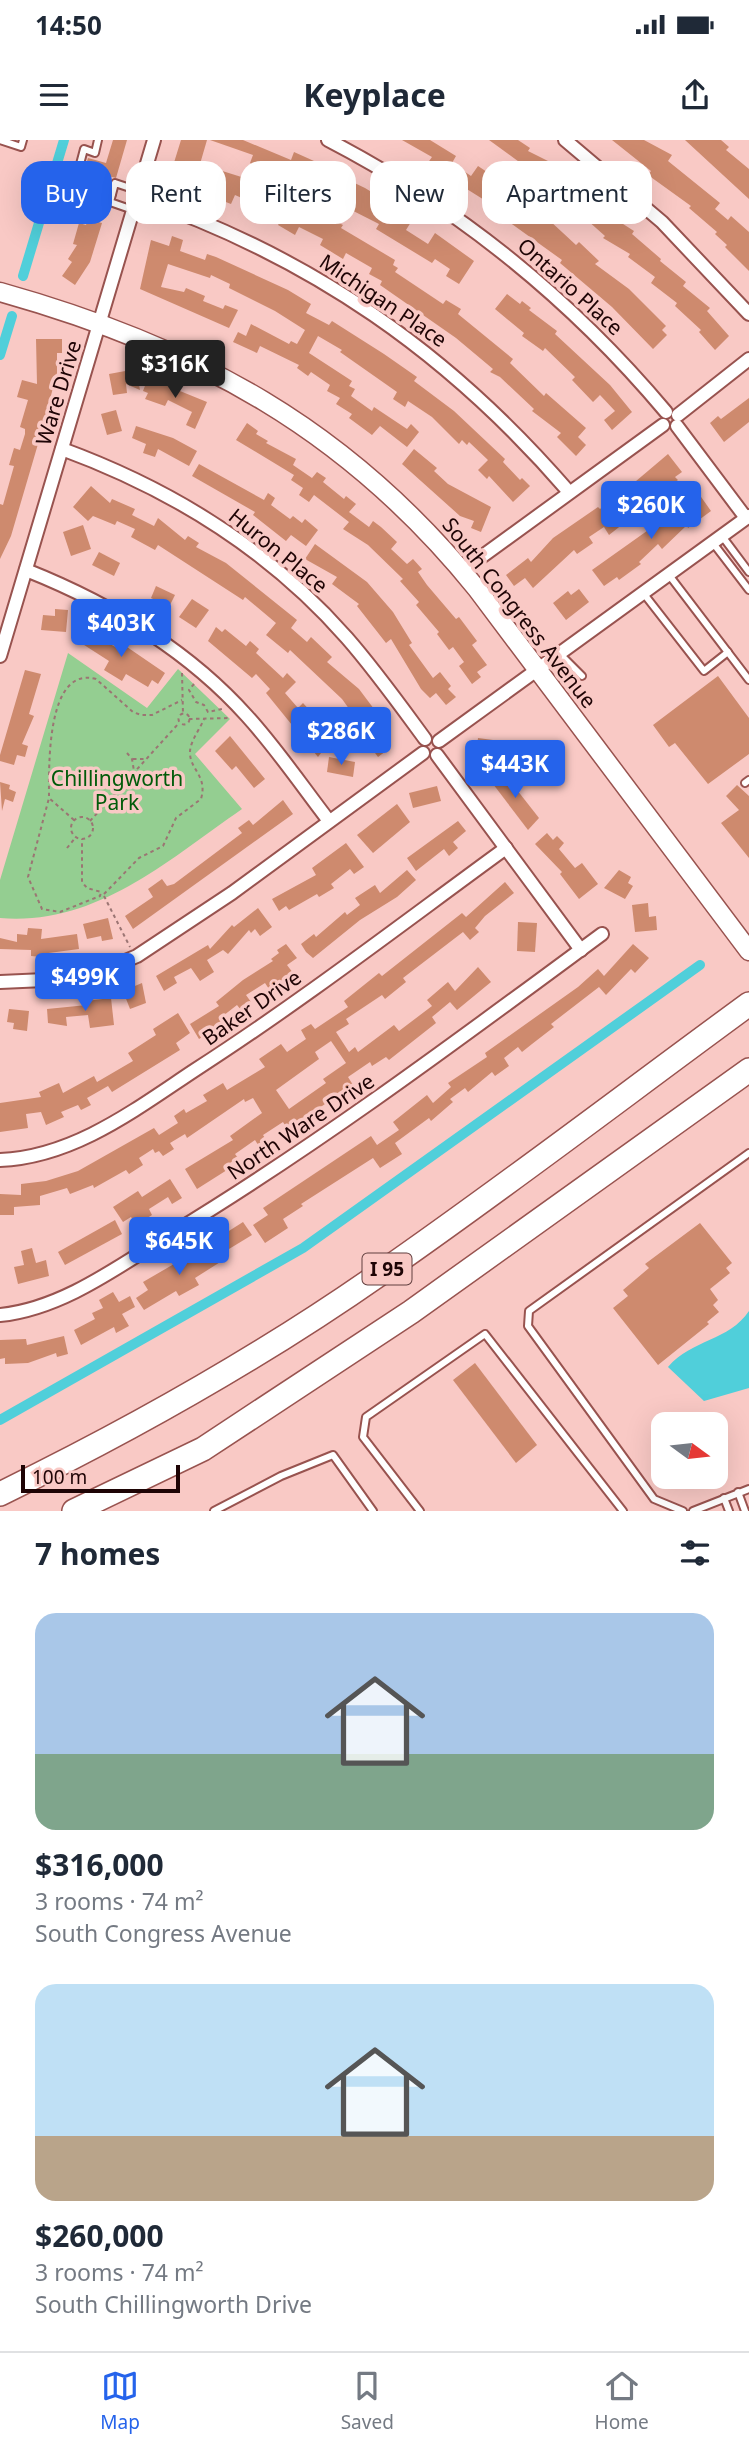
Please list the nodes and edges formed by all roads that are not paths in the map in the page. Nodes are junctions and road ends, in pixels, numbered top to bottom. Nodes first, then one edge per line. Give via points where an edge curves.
1 (0, 140) edge
2 (23, 140) edge
3 (99, 140) edge
4 (154, 140) edge
5 (328, 140) edge
6 (565, 140) edge
7 (81, 161) edge
8 (148, 161) edge
9 (126, 188) edge
10 (112, 194) edge
11 (129, 224) edge
12 (208, 224) edge
13 (0, 292) edge
14 (749, 314) edge
15 (100, 323) junction
16 (749, 359) edge
17 (671, 420) junction
18 (62, 449) junction
19 (569, 492) junction
20 (748, 517) edge
21 (717, 540) junction
22 (26, 570) junction
23 (463, 571) junction
24 (749, 572) edge
25 (669, 575) junction
26 (749, 590) edge
27 (644, 594) junction
28 (728, 652) junction
29 (561, 655) junction
30 (0, 656) edge
31 (539, 672) junction
32 (582, 676) dead end
33 (749, 680) edge
34 (425, 739) junction
35 (438, 748) junction
36 (423, 753) junction
37 (329, 821) junction
38 (506, 848) junction
39 (602, 934) dead end
40 (581, 950) junction
41 (749, 951) edge
42 (0, 982) edge
43 (749, 1004) edge
44 (749, 1070) edge
45 (749, 1153) edge
46 (0, 1160) edge
47 (0, 1315) edge
48 (749, 1489) edge
49 (738, 1492) junction
50 (0, 1494) edge
51 (724, 1498) junction
52 (74, 1511) edge
53 (214, 1511) edge
54 (373, 1511) edge
55 (419, 1511) edge
56 (623, 1511) edge
57 (683, 1511) edge
58 (693, 1511) edge
59 (729, 1511) edge
60 (744, 1511) edge

1 - 2 lane via 21,147
3 - 7 lane via 95,152 84,149
4 - 8 street, Ware Drive
5 - 17 street, Ontario Place via 446,209 517,263 602,341
6 - 14 street via 662,222
9 - 10 lane via 115,183
11 - 15 street, Ware Drive
12 - 19 street, Michigan Place via 250,242 365,307 469,388
13 - 15 street, South Congress Avenue
15 - 18 street, Ware Drive
15 - 23 street, South Congress Avenue via 183,356 289,415 369,476
16 - 17 street
17 - 19 street
17 - 20 street, Ontario Place
18 - 22 street, Ware Drive
18 - 34 street, Huron Place via 154,488 257,554 346,637
19 - 23 street
20 - 21 street
21 - 24 lane
21 - 25 street
21 - 26 lane
22 - 30 street, Ware Drive
22 - 37 street via 101,603 192,663 269,741
23 - 31 street, South Congress Avenue
25 - 27 street
25 - 28 lane
27 - 28 lane via 704,671
27 - 29 street
28 - 33 lane
29 - 31 street
29 - 32 lane
31 - 35 street
31 - 41 street, South Congress Avenue
34 - 35 street via 433,737
34 - 36 street
35 - 36 street via 431,757
35 - 38 street
36 - 37 street
37 - 42 street via 137,956 67,979
38 - 40 street
38 - 46 street, Baker Drive via 304,996 160,1093 85,1138 34,1155
39 - 40 street, North Ware Drive
40 - 47 street, North Ware Drive via 381,1097 224,1202 50,1303
43 - 50 highway, I 95 via 369,1281 178,1399
44 - 52 highway, I 95 via 411,1312 203,1449
45 - 57 lane via 529,1311 528,1326 654,1499
48 - 49 lane
49 - 51 lane
49 - 60 lane
51 - 58 lane
51 - 59 lane
53 - 54 lane via 333,1455
55 - 56 lane via 363,1437 362,1426 366,1417 485,1334

